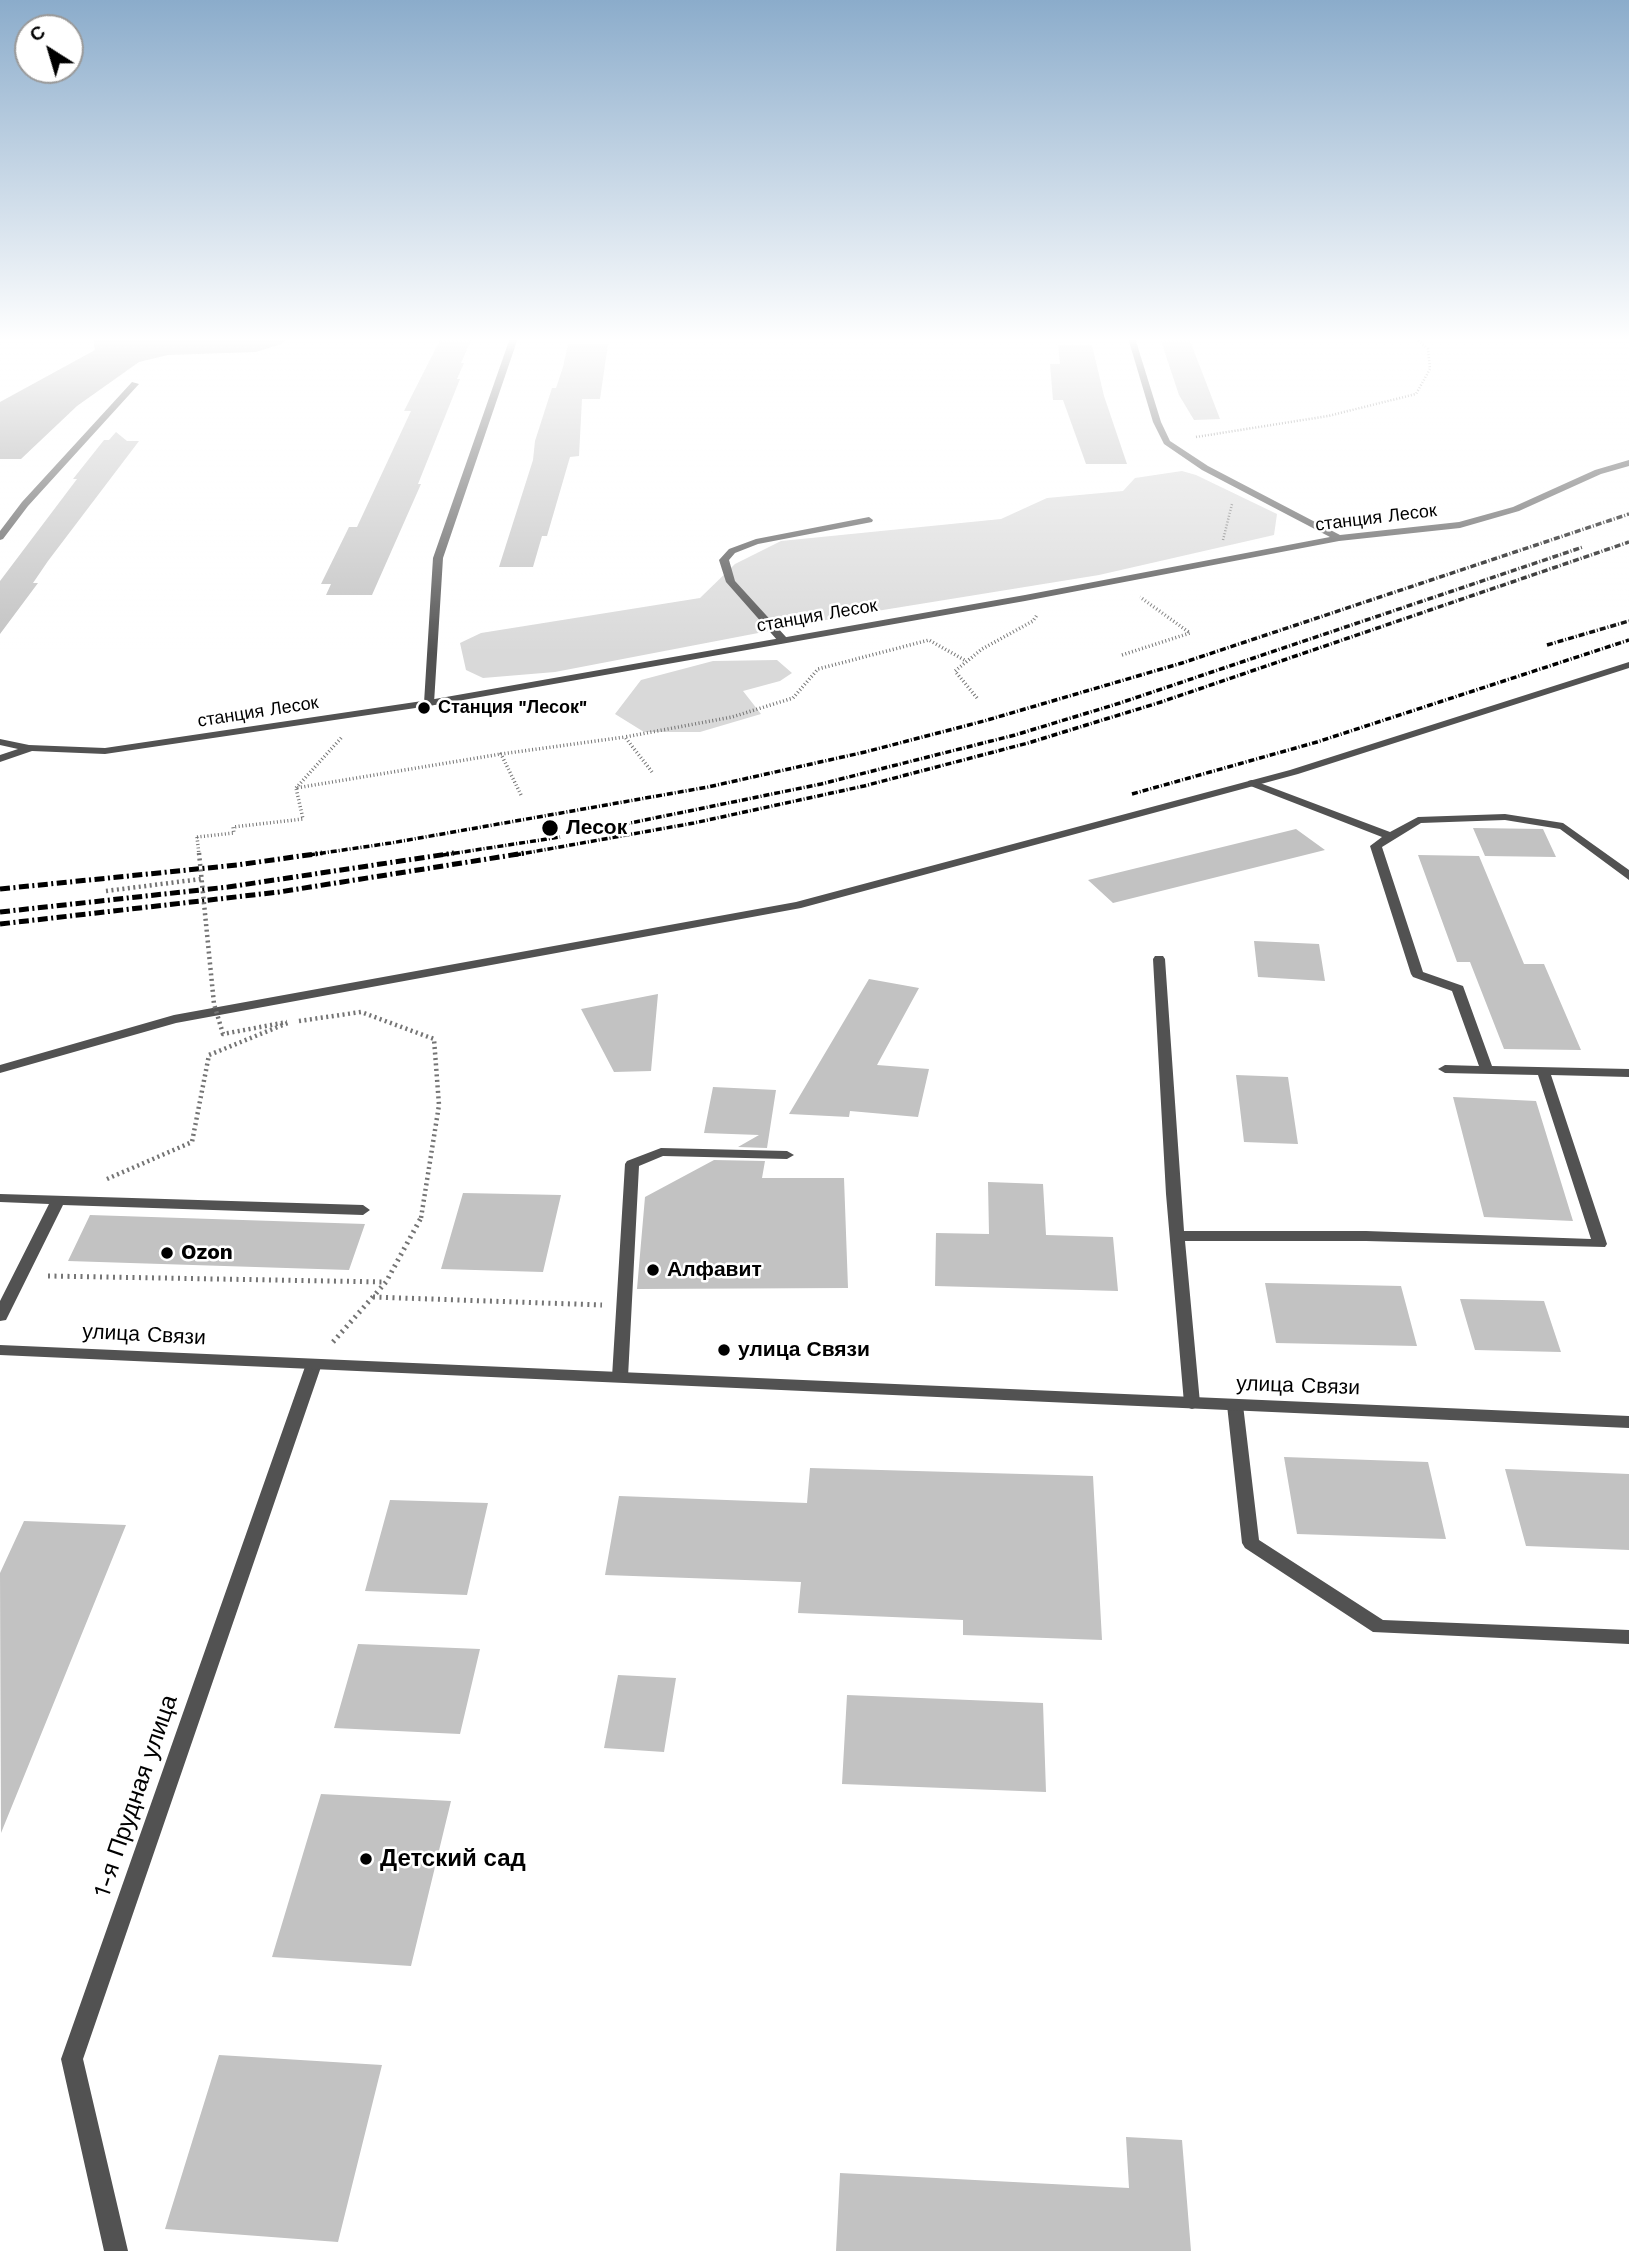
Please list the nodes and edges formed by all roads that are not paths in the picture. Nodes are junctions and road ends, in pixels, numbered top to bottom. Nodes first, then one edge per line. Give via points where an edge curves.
1 (81, 443) edge
2 (478, 443) edge
3 (1169, 443) edge
4 (1629, 463) edge
5 (869, 520) dead end
6 (0, 537) edge
7 (1339, 538) junction
8 (782, 639) junction
9 (1629, 665) edge
10 (429, 703) junction
11 (0, 742) edge
12 (29, 748) junction
13 (0, 759) edge
14 (1252, 783) junction
15 (1391, 837) junction
16 (1629, 876) edge
17 (1158, 959) dead end
18 (0, 1069) edge
19 (1445, 1069) dead end
20 (1487, 1070) junction
21 (1543, 1071) junction
22 (1629, 1073) edge
23 (787, 1155) dead end
24 (0, 1198) edge
25 (58, 1200) junction
26 (363, 1210) dead end
27 (1177, 1236) junction
28 (0, 1316) edge
29 (0, 1350) edge
30 (314, 1364) junction
31 (620, 1377) junction
32 (1192, 1403) junction
33 (1235, 1405) junction
34 (1629, 1422) edge
35 (1629, 1637) edge
36 (116, 2251) edge

1 - 6 street
2 - 10 street via 438,558
3 - 7 street via 1205,468
4 - 7 street, станция Лесок via 1516,509 1460,525
5 - 8 street via 756,542 732,551 724,560 731,582
7 - 8 street, станция Лесок
8 - 10 street, станция Лесок
9 - 14 street
10 - 12 street, станция Лесок via 105,751
11 - 12 street, станция Лесок
12 - 13 street
14 - 15 street
14 - 18 street via 797,905 174,1019
15 - 16 street via 1418,820 1505,817 1563,826
15 - 20 street via 1376,846 1416,974 1458,989
17 - 27 street
19 - 20 street
20 - 21 street
21 - 22 street
21 - 27 street via 1600,1244 1366,1236
23 - 31 street via 661,1152 632,1164
24 - 25 street
25 - 26 street
25 - 28 street
27 - 32 street
29 - 30 street, улица Связи
30 - 31 street, улица Связи
30 - 36 street, 1-я Прудная улица via 72,2059
31 - 32 street, улица Связи
32 - 33 street, улица Связи
33 - 34 street, улица Связи
33 - 35 street via 1251,1543 1379,1626

